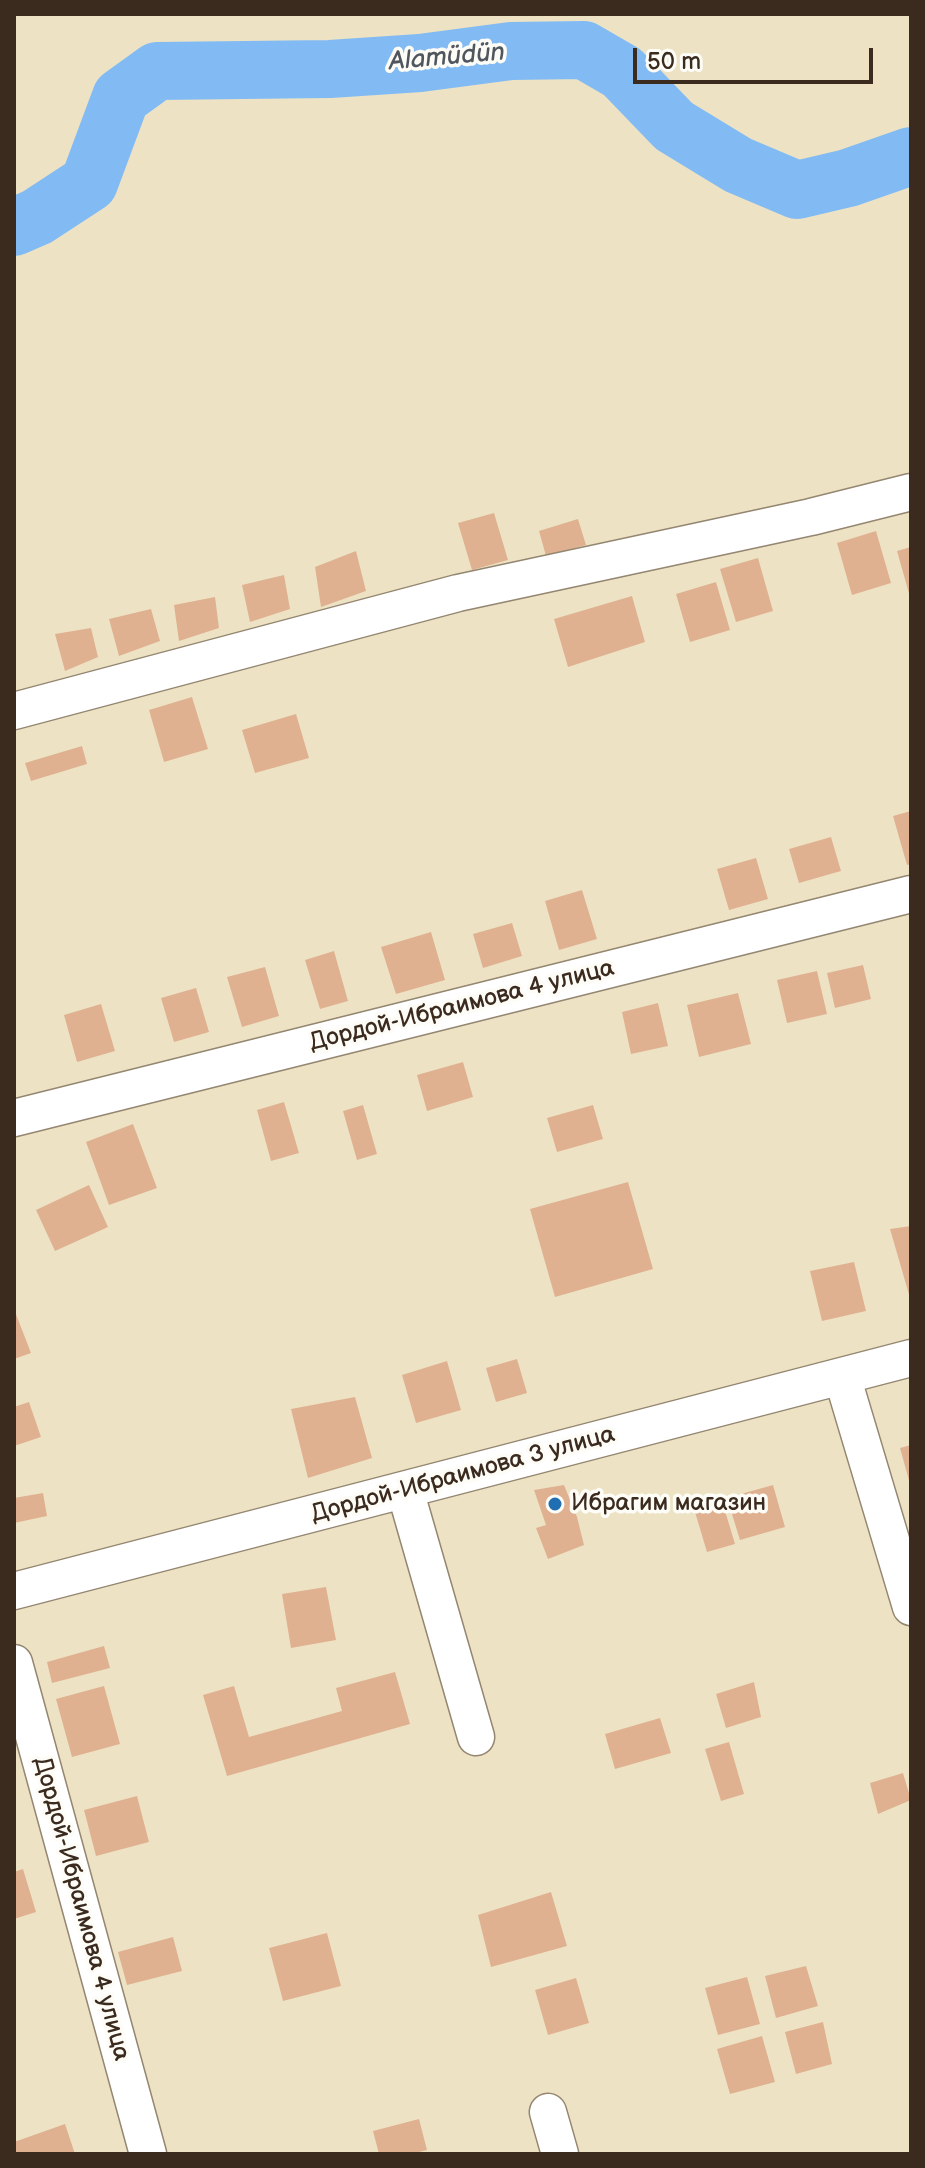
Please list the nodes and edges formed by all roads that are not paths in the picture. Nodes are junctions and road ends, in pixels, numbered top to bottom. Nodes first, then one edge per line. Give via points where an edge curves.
1 (911, 492) edge
2 (14, 711) edge
3 (911, 894) edge
4 (14, 1118) edge
5 (911, 1358) edge
6 (842, 1376) junction
7 (405, 1490) junction
8 (14, 1591) edge
9 (911, 1607) edge
10 (14, 1663) edge
11 (476, 1737) dead end
12 (548, 2112) dead end
13 (148, 2154) edge
14 (560, 2154) edge

1 - 2 street via 458,593
3 - 4 street, Дордой-Ибраимова 4 улица
5 - 6 street, Дордой-Ибраимова 3 улица
6 - 7 street, Дордой-Ибраимова 3 улица
6 - 9 street
7 - 8 street, Дордой-Ибраимова 3 улица
7 - 11 street
10 - 13 street, Дордой-Ибраимова 4 улица
12 - 14 street

